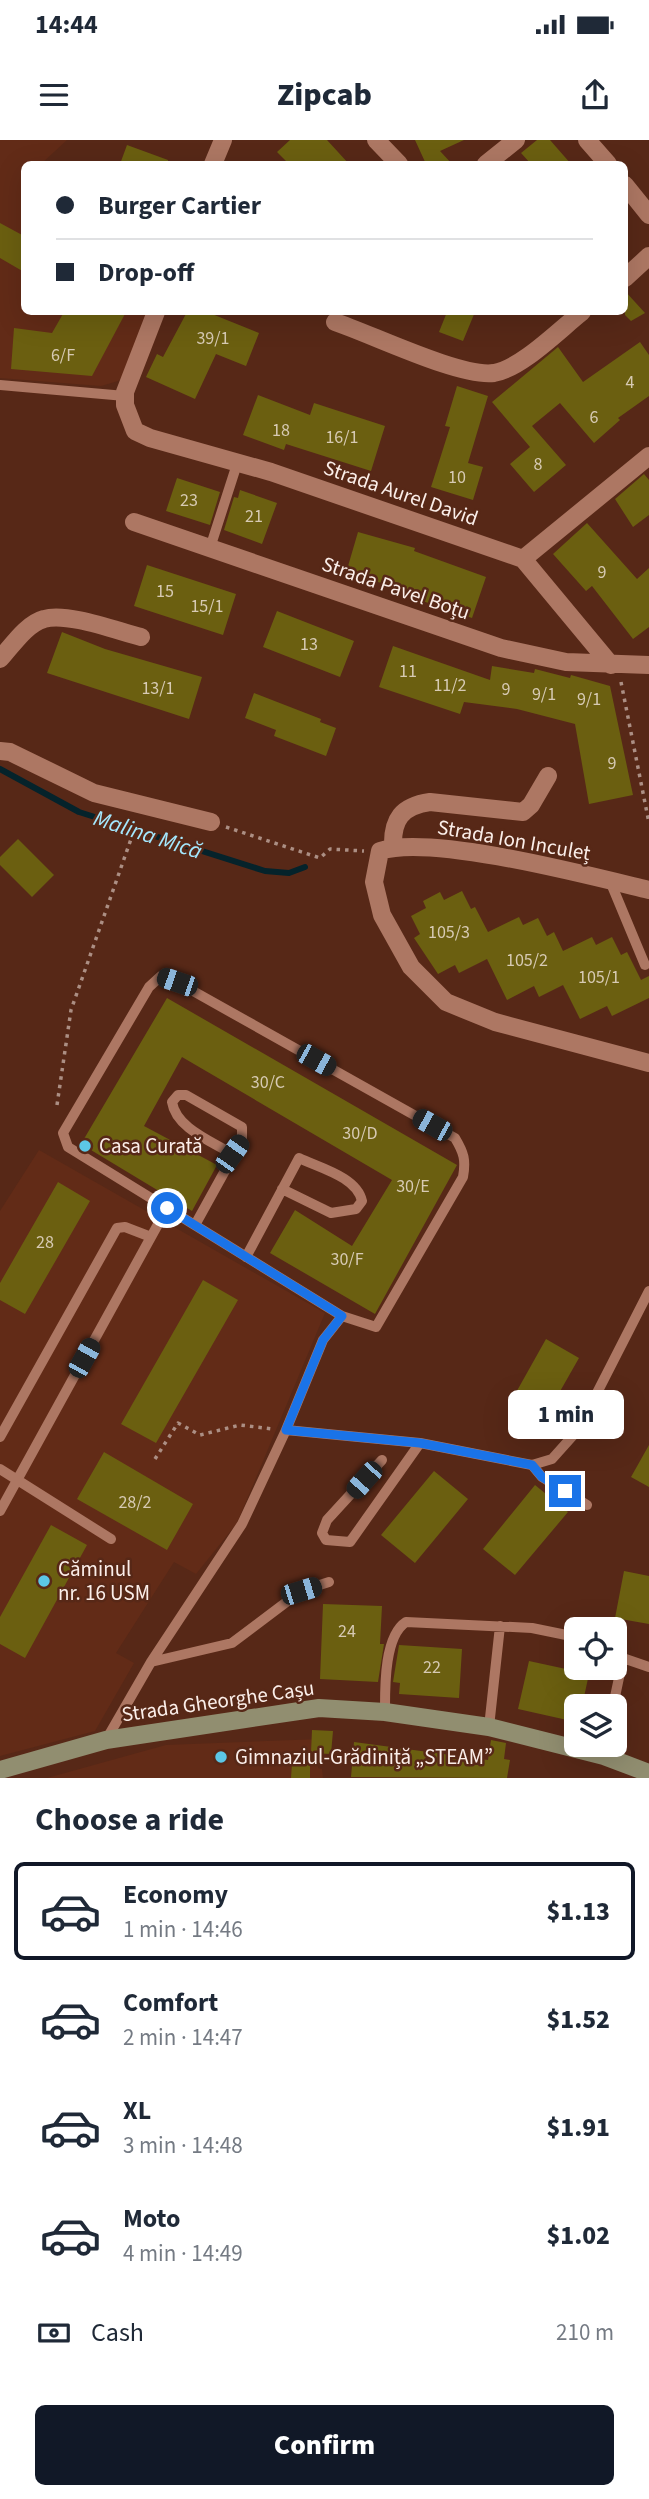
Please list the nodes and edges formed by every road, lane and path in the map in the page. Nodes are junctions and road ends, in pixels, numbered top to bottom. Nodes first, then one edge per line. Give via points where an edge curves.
1 (223, 140) edge
2 (376, 140) edge
3 (516, 140) edge
4 (587, 140) edge
5 (215, 161) edge
6 (396, 161) edge
7 (490, 161) edge
8 (605, 161) edge
9 (628, 189) edge
10 (649, 215) edge
11 (649, 257) edge
12 (628, 275) edge
13 (155, 315) edge
14 (578, 315) edge
15 (335, 322) dead end
16 (0, 385) edge
17 (125, 401) junction
18 (649, 456) edge
19 (237, 464) junction
20 (134, 522) dead end
21 (210, 548) junction
22 (523, 558) junction
23 (141, 637) dead end
24 (0, 659) edge
25 (611, 665) junction
26 (649, 665) edge
27 (0, 751) edge
28 (548, 776) dead end
29 (211, 822) joint
30 (649, 822) edge
31 (137, 823) dead end
32 (387, 849) junction
33 (610, 880) junction
34 (649, 890) edge
35 (645, 965) dead end
36 (649, 1063) edge
37 (57, 1105) dead end
38 (232, 1154) junction
39 (282, 1189) junction
40 (167, 1208) junction
41 (195, 1225) junction
42 (151, 1237) junction
43 (246, 1257) junction
44 (649, 1291) edge
45 (342, 1316) junction
46 (286, 1430) junction
47 (0, 1437) edge
48 (420, 1443) junction
49 (155, 1459) dead end
50 (382, 1460) dead end
51 (532, 1465) junction
52 (0, 1469) edge
53 (18, 1479) junction
54 (587, 1505) dead end
55 (0, 1511) edge
56 (111, 1539) dead end
57 (330, 1582) dead end
58 (500, 1626) junction
59 (564, 1635) edge
60 (627, 1660) edge
61 (152, 1662) junction
62 (649, 1667) edge
63 (385, 1712) junction
64 (489, 1727) junction
65 (106, 1740) junction
66 (564, 1742) edge
67 (618, 1757) edge
68 (0, 1770) edge
69 (649, 1773) edge

1 - 5 street
2 - 6 street
3 - 7 street
4 - 8 street
9 - 10 street
11 - 12 street
13 - 17 street
14 - 15 street via 520,361 494,373 465,370
16 - 17 lane
17 - 19 street, Strada Aurel David via 135,431
18 - 22 street
19 - 21 lane
19 - 22 street, Strada Aurel David
20 - 21 street, Strada Pavel Boțu
21 - 25 street, Strada Pavel Boțu via 501,648 566,662
22 - 25 street
23 - 24 street via 66,618 44,619
25 - 26 street, Strada Pavel Boțu
25 - 30 path via 624,689
27 - 29 street via 94,793
28 - 32 street via 523,812 415,804 400,812
29 - 32 path via 320,858 330,849
31 - 37 path via 71,1010
32 - 33 street, Strada Ion Inculeț via 450,849
32 - 36 street via 374,882 382,915 411,967 446,1002 495,1022
33 - 34 street, Strada Ion Inculeț
33 - 35 lane
38 - 38 lane via 242,1140 242,1127 186,1095 178,1095 172,1102 173,1111 183,1124
38 - 41 lane
39 - 39 lane via 331,1213 356,1209 362,1201 359,1191 346,1180 299,1158
39 - 43 lane
40 - 41 lane
40 - 42 lane
40 - 45 lane via 63,1141 63,1133 149,987 161,976 455,1138 461,1148 466,1158 463,1177 383,1319 376,1326
41 - 43 lane
42 - 47 lane via 117,1228
42 - 53 lane
43 - 45 lane
44 - 51 lane via 578,1430 552,1459
45 - 46 lane via 323,1340
46 - 48 lane
46 - 49 path via 240,1425 200,1435 178,1423
46 - 61 lane via 243,1524
48 - 50 lane via 350,1542 326,1540 321,1532 327,1520
48 - 51 lane
51 - 54 lane via 542,1477
52 - 53 lane
53 - 55 lane
53 - 56 lane
57 - 61 lane via 301,1591 232,1643
58 - 59 lane
58 - 63 lane via 413,1621 401,1626 387,1663
58 - 64 lane
60 - 62 lane
61 - 65 lane
63 - 64 street, Strada Gheorghe Cașu
63 - 65 street, Strada Gheorghe Cașu via 319,1708
64 - 66 street, Strada Gheorghe Cașu
65 - 68 street, Strada Gheorghe Cașu
67 - 69 street, Strada Gheorghe Cașu

